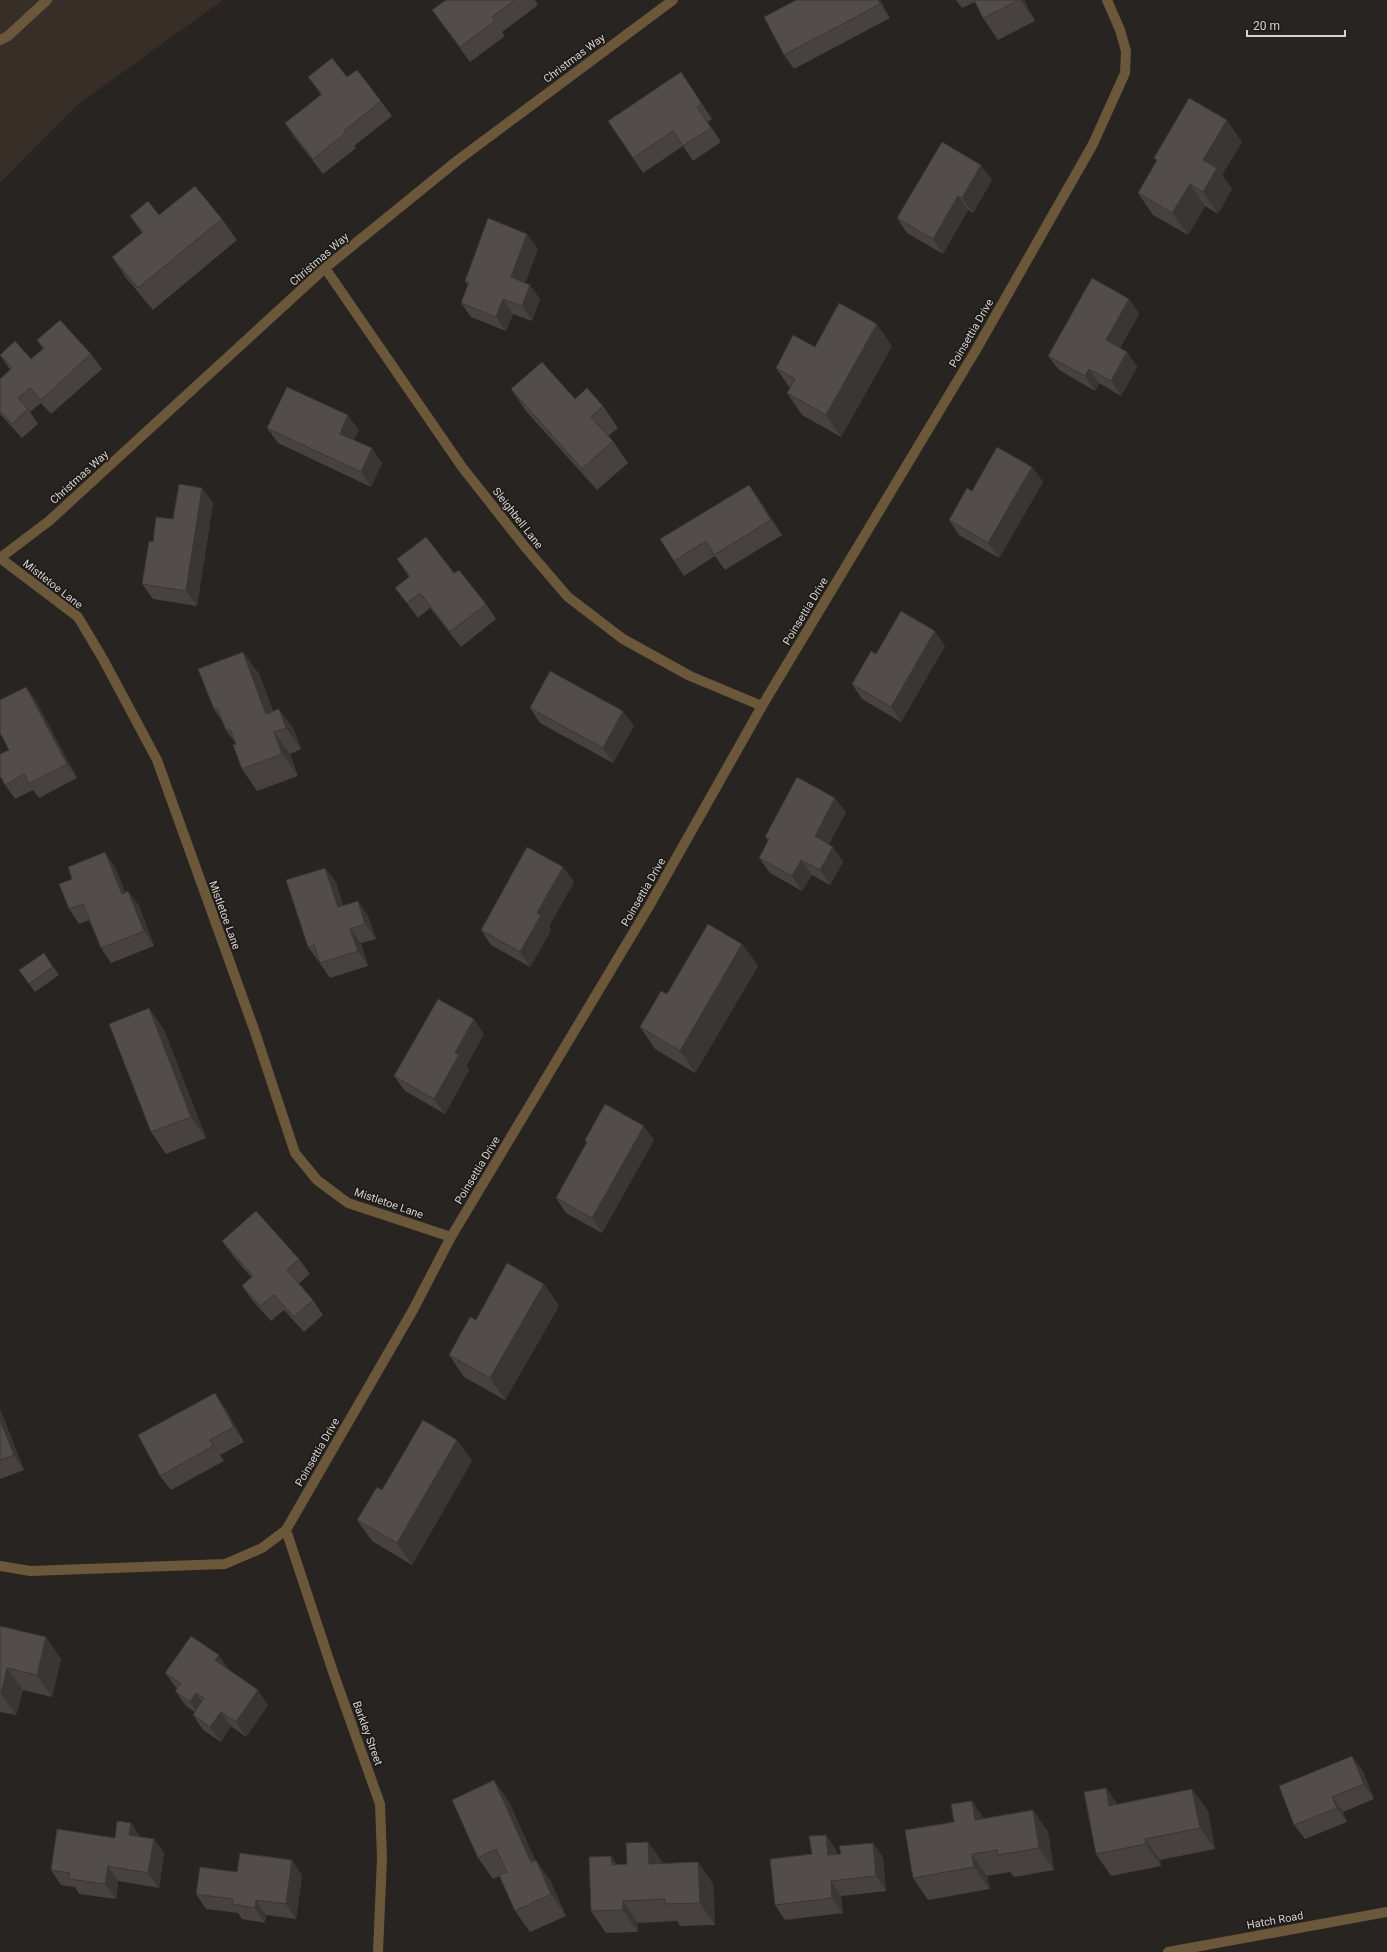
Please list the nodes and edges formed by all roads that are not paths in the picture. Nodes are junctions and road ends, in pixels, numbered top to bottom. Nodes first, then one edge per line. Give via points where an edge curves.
1 (47, 0) edge
2 (673, 0) edge
3 (1107, 0) edge
4 (0, 40) edge
5 (325, 268) junction
6 (0, 558) edge
7 (762, 706) junction
8 (451, 1237) junction
9 (286, 1530) junction
10 (0, 1566) edge
11 (1387, 1912) edge
12 (378, 1952) edge
13 (1168, 1952) edge

1 - 4 street via 8,36
2 - 5 street, Christmas Way via 458,160
3 - 7 street, Poinsettia Drive via 1126,52 1125,73 1093,144 976,350
5 - 6 street, Christmas Way via 54,516
5 - 7 street, Sleighbell Lane via 462,466 568,597 623,639 690,676
6 - 8 street, Mistletoe Lane via 78,617 157,760 295,1153 317,1180 348,1202
7 - 8 street, Poinsettia Drive via 648,908
8 - 9 street, Poinsettia Drive via 413,1310
9 - 10 street, Poinsettia Drive via 262,1548 225,1564 30,1571
9 - 12 street, Barkley Street via 380,1804 382,1858
11 - 13 street, Hatch Road

